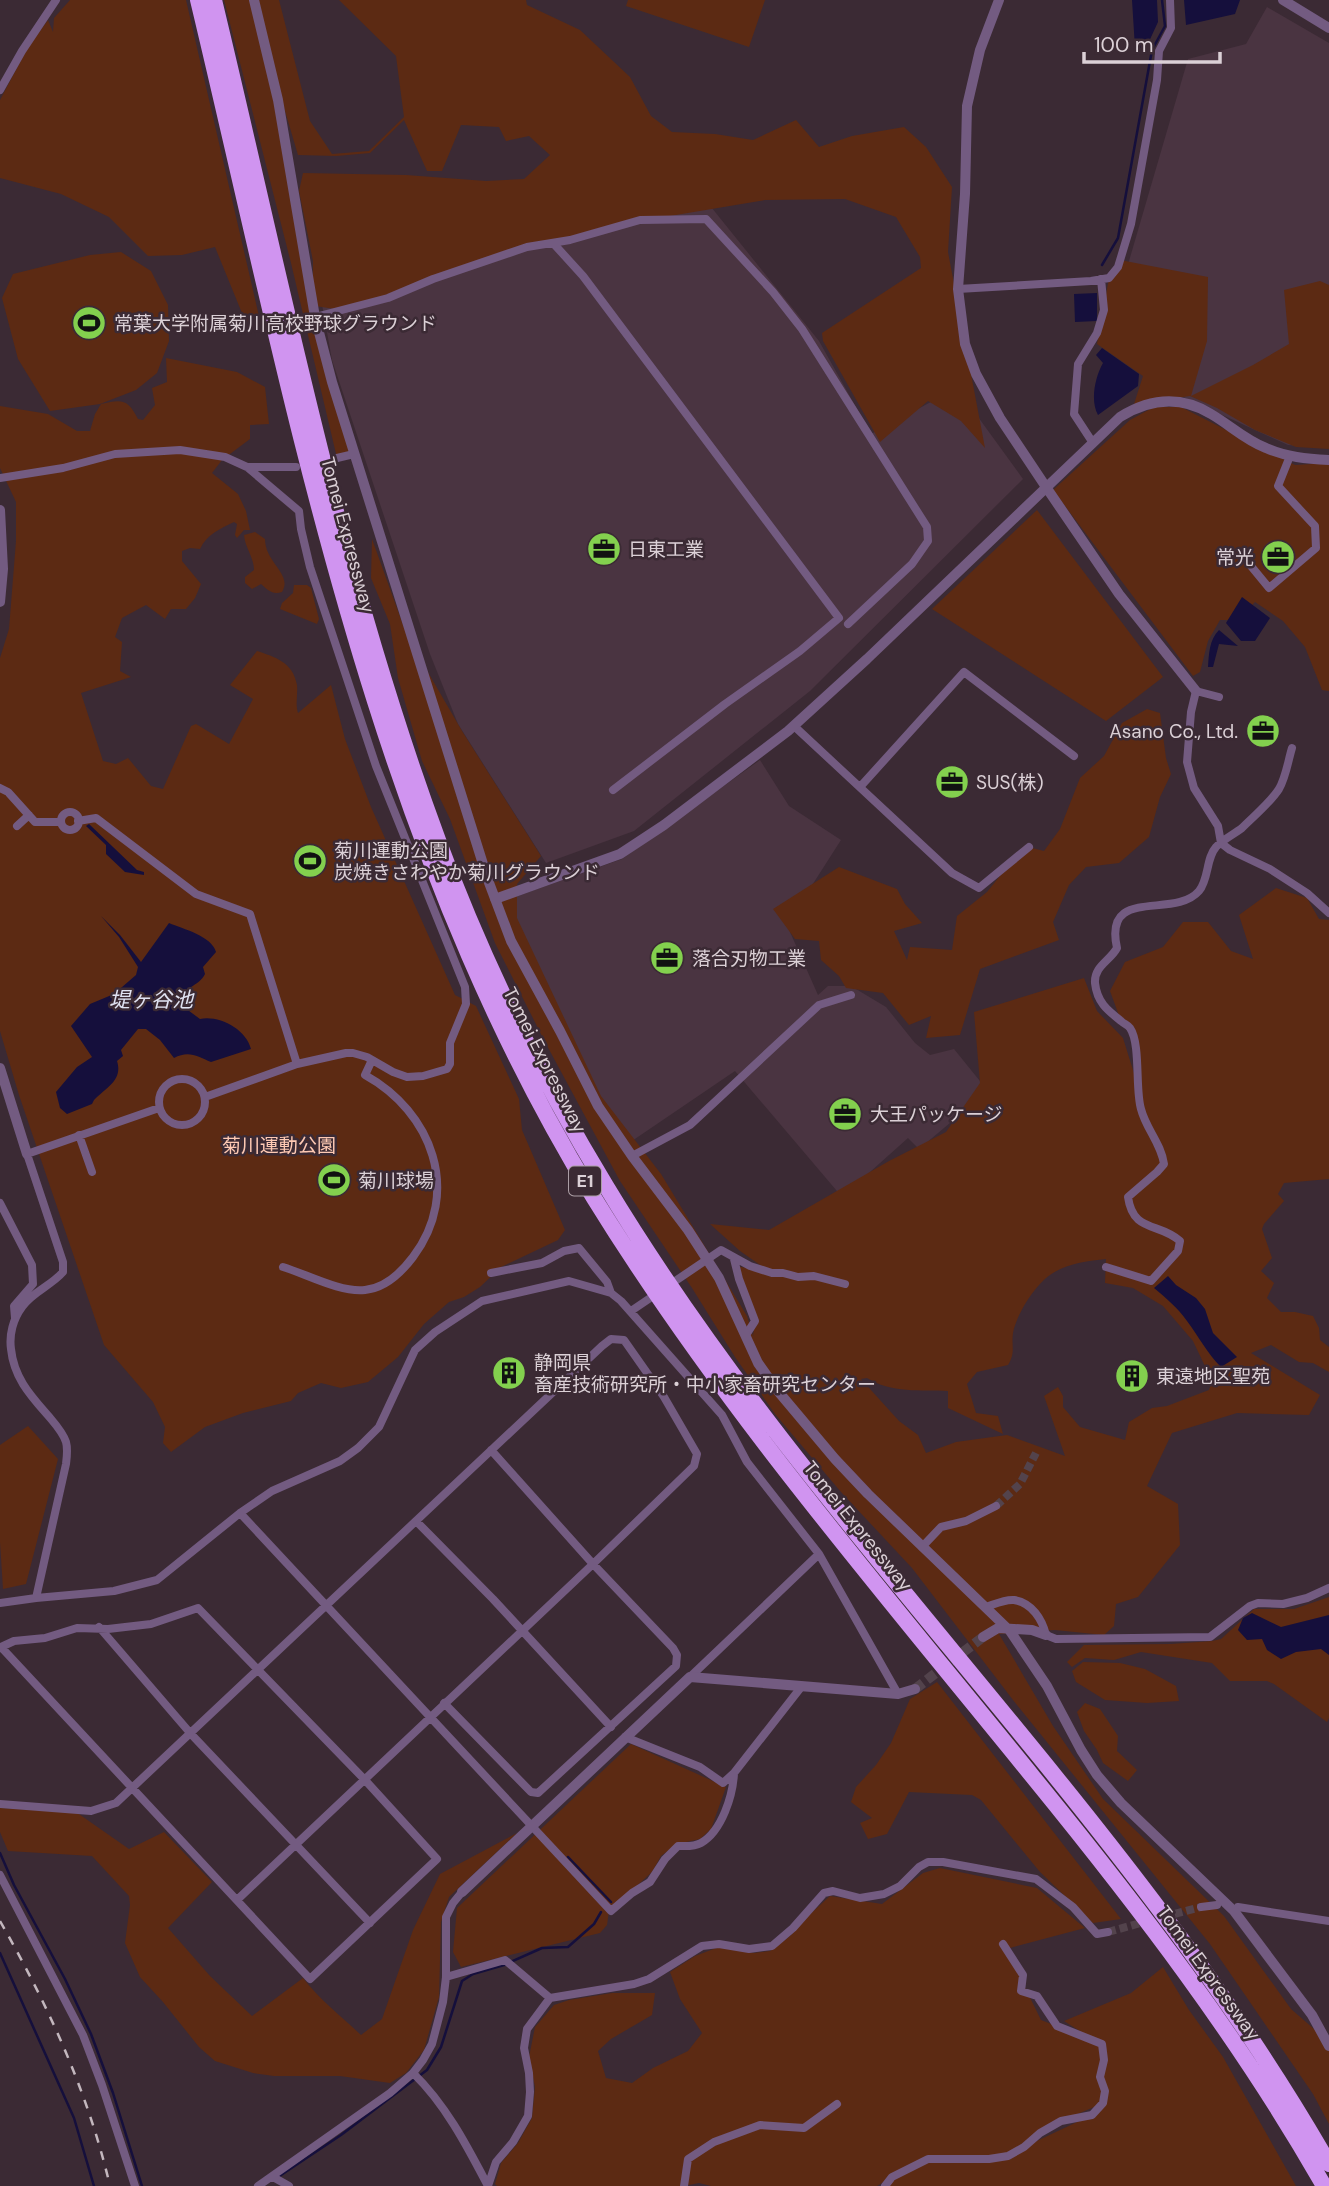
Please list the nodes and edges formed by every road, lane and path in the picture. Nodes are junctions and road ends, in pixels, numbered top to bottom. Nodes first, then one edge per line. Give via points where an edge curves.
1 (57, 0) edge
2 (198, 0) edge
3 (214, 0) edge
4 (254, 0) edge
5 (999, 0) edge
6 (1170, 0) edge
7 (1283, 0) edge
8 (1329, 28) edge
9 (0, 90) edge
10 (554, 243) junction
11 (1101, 279) junction
12 (958, 289) junction
13 (315, 317) junction
14 (1093, 443) junction
15 (354, 454) junction
16 (1290, 456) junction
17 (337, 458) dead end
18 (1329, 460) edge
19 (247, 467) junction
20 (296, 467) dead end
21 (0, 478) edge
22 (1046, 487) junction
23 (0, 510) edge
24 (1246, 560) dead end
25 (0, 602) edge
26 (848, 624) dead end
27 (1196, 691) junction
28 (1219, 697) dead end
29 (794, 726) junction
30 (1292, 748) dead end
31 (1074, 756) dead end
32 (860, 787) junction
33 (7, 789) edge
34 (613, 790) dead end
35 (29, 815) junction
36 (17, 826) dead end
37 (1221, 843) junction
38 (1029, 847) dead end
39 (495, 899) junction
40 (1329, 913) edge
41 (851, 995) dead end
42 (372, 1060) junction
43 (297, 1064) junction
44 (0, 1068) edge
45 (205, 1097) junction
46 (159, 1108) junction
47 (79, 1135) junction
48 (27, 1154) junction
49 (632, 1156) junction
50 (92, 1172) dead end
51 (0, 1203) edge
52 (734, 1259) junction
53 (282, 1267) dead end
54 (1106, 1268) dead end
55 (491, 1273) dead end
56 (845, 1284) dead end
57 (611, 1293) junction
58 (633, 1309) junction
59 (15, 1319) junction
60 (746, 1335) junction
61 (491, 1450) junction
62 (996, 1506) tunnel mouth
63 (240, 1513) junction
64 (416, 1521) junction
65 (922, 1547) junction
66 (819, 1554) junction
67 (593, 1564) junction
68 (1329, 1588) edge
69 (36, 1598) junction
70 (0, 1603) edge
71 (327, 1606) junction
72 (986, 1607) junction
73 (99, 1627) junction
74 (522, 1632) junction
75 (1046, 1635) junction
76 (983, 1637) tunnel mouth
77 (1, 1647) edge
78 (258, 1671) junction
79 (690, 1677) junction
80 (802, 1686) junction
81 (915, 1689) tunnel mouth
82 (898, 1694) junction
83 (444, 1703) junction
84 (431, 1718) junction
85 (611, 1727) junction
86 (191, 1734) junction
87 (625, 1737) junction
88 (734, 1773) junction
89 (365, 1780) junction
90 (132, 1789) junction
91 (0, 1804) edge
92 (532, 1826) junction
93 (297, 1843) junction
94 (0, 1875) edge
95 (462, 1892) joint
96 (237, 1900) junction
97 (1217, 1905) dead end
98 (1201, 1907) tunnel mouth
99 (1238, 1907) dead end
100 (1329, 1921) edge
101 (370, 1923) junction
102 (1108, 1932) dead end
103 (1003, 1944) dead end
104 (446, 1977) junction
105 (550, 1998) junction
106 (1329, 2046) edge
107 (414, 2073) junction
108 (837, 2104) dead end
109 (1329, 2164) edge
110 (279, 2181) edge
111 (135, 2186) edge
112 (258, 2186) edge
113 (488, 2186) edge
114 (684, 2186) edge
115 (885, 2186) edge
116 (1324, 2186) edge

1 - 9 street
2 - 116 highway, Tomei Expressway / E1 via 345,606 425,850 505,1032 592,1194 698,1354 1167,1948 1260,2081
3 - 109 highway, Tomei Expressway / E1 via 318,444 368,628 440,844 530,1048 606,1185 711,1344 1163,1916 1239,2021
4 - 13 street via 278,100
5 - 12 street via 980,50 967,106
6 - 11 street via 1171,28 1159,51 1131,224 1118,267 1109,278
7 - 8 street
10 - 13 street via 527,247 388,298
10 - 26 street via 640,220 706,219 802,329 927,527 928,541 912,564
10 - 34 street via 839,618
11 - 12 street
11 - 14 street via 1104,310 1097,333 1078,363 1074,414
12 - 22 street via 965,344 976,374
13 - 15 street
14 - 16 street via 1132,409 1162,400 1179,401 1209,412 1267,449
14 - 22 street
15 - 17 street
15 - 39 street
16 - 18 street
16 - 24 street via 1278,486 1315,526 1317,548 1269,588
19 - 20 street
19 - 21 street via 225,457 180,450 115,454
19 - 42 street via 299,511 310,567 376,766 465,987 466,1004 450,1043 447,1069 407,1077
22 - 27 street via 1119,594
22 - 29 street
23 - 25 street via 4,569
27 - 28 street
27 - 37 street via 1187,762 1194,788 1218,825
29 - 32 street
29 - 39 street via 620,854
30 - 37 street via 1278,789
31 - 32 street via 964,672
32 - 38 street via 952,873 978,888
33 - 35 street
35 - 36 street
35 - 43 street via 35,822 61,822 70,830 78,821 96,818 196,894 250,914
37 - 40 street via 1307,893
37 - 54 street via 1199,891 1162,906 1135,906 1121,917 1114,934 1117,948 1113,957 1100,965 1094,980 1100,1002 1130,1029 1140,1107 1162,1150 1164,1164 1128,1198 1129,1211 1136,1220 1180,1241 1178,1251 1151,1281
39 - 49 street via 511,941 598,1106
41 - 49 street via 819,1005 690,1125
42 - 43 street via 346,1053
42 - 53 street via 365,1076 389,1091 416,1120 432,1152 438,1191 428,1232 402,1269 375,1288 347,1289
43 - 45 street
44 - 48 street
45 - 46 street via 200,1118 188,1125 173,1124
45 - 46 street via 191,1081 177,1079 160,1093
46 - 47 street
47 - 48 street
47 - 50 street
48 - 59 street via 63,1272 30,1297
49 - 60 street via 719,1278
51 - 59 street via 32,1265 33,1284 14,1306
52 - 56 street via 772,1273
52 - 58 street via 721,1250
52 - 60 street via 755,1321
55 - 57 street via 542,1263 579,1248
57 - 58 street
57 - 63 street via 569,1281 482,1301 415,1350 379,1427 358,1448 340,1461 272,1491
58 - 66 street via 722,1415 747,1462
59 - 69 street via 10,1343 17,1375 59,1429 67,1449
60 - 65 street via 758,1363 783,1399
61 - 64 street
61 - 67 street
61 - 67 street via 602,1346 611,1339 624,1340 697,1454 686,1476
62 - 65 street via 942,1527
63 - 69 street via 157,1580 114,1591
63 - 71 street
64 - 71 street
64 - 74 street
65 - 72 street
66 - 79 street
66 - 82 street
67 - 74 street
67 - 85 street via 677,1655 676,1666
68 - 75 street via 1283,1604 1250,1606 1210,1637 1056,1639
69 - 70 street
71 - 78 street
71 - 84 street
72 - 75 street via 1013,1600 1027,1605 1043,1620
72 - 106 street via 1028,1657 1097,1775 1234,1911 1312,2015
73 - 77 street
73 - 78 street via 151,1624 198,1608
73 - 86 street
74 - 83 street
74 - 85 street
75 - 76 street via 999,1628
77 - 90 street
78 - 86 street
78 - 89 street
79 - 80 street
79 - 87 street
80 - 82 street
80 - 88 street
81 - 82 street
83 - 84 street
83 - 85 street via 531,1792 538,1793
84 - 89 street
84 - 92 street
86 - 90 street
86 - 93 street
87 - 88 street via 700,1767 723,1783
87 - 92 street
88 - 92 street via 733,1789 712,1834 694,1846 678,1846 650,1882 611,1911
89 - 93 street
89 - 101 street via 437,1859
90 - 91 street via 116,1803 91,1811
90 - 96 street
92 - 95 street
93 - 96 street
93 - 101 street
94 - 111 street via 83,2035
95 - 104 street via 446,1917
96 - 101 street via 310,1979
97 - 98 street
99 - 100 street
102 - 105 street via 1097,1934 1073,1907 1036,1879 928,1862 884,1894 860,1898 824,1893 772,1945 749,1949 702,1946 649,1979
103 - 115 street via 1023,1975 1021,1991 1037,1996 1057,2026 1102,2044 1103,2103 1092,2115 1061,2121 1008,2156 928,2159 892,2177
104 - 105 street via 505,1960
104 - 107 street via 432,2045
105 - 113 street via 527,2029 528,2116 496,2162
107 - 110 street
107 - 113 street via 462,2136
108 - 114 street via 804,2128 760,2125 714,2142 688,2159
110 - 112 street

